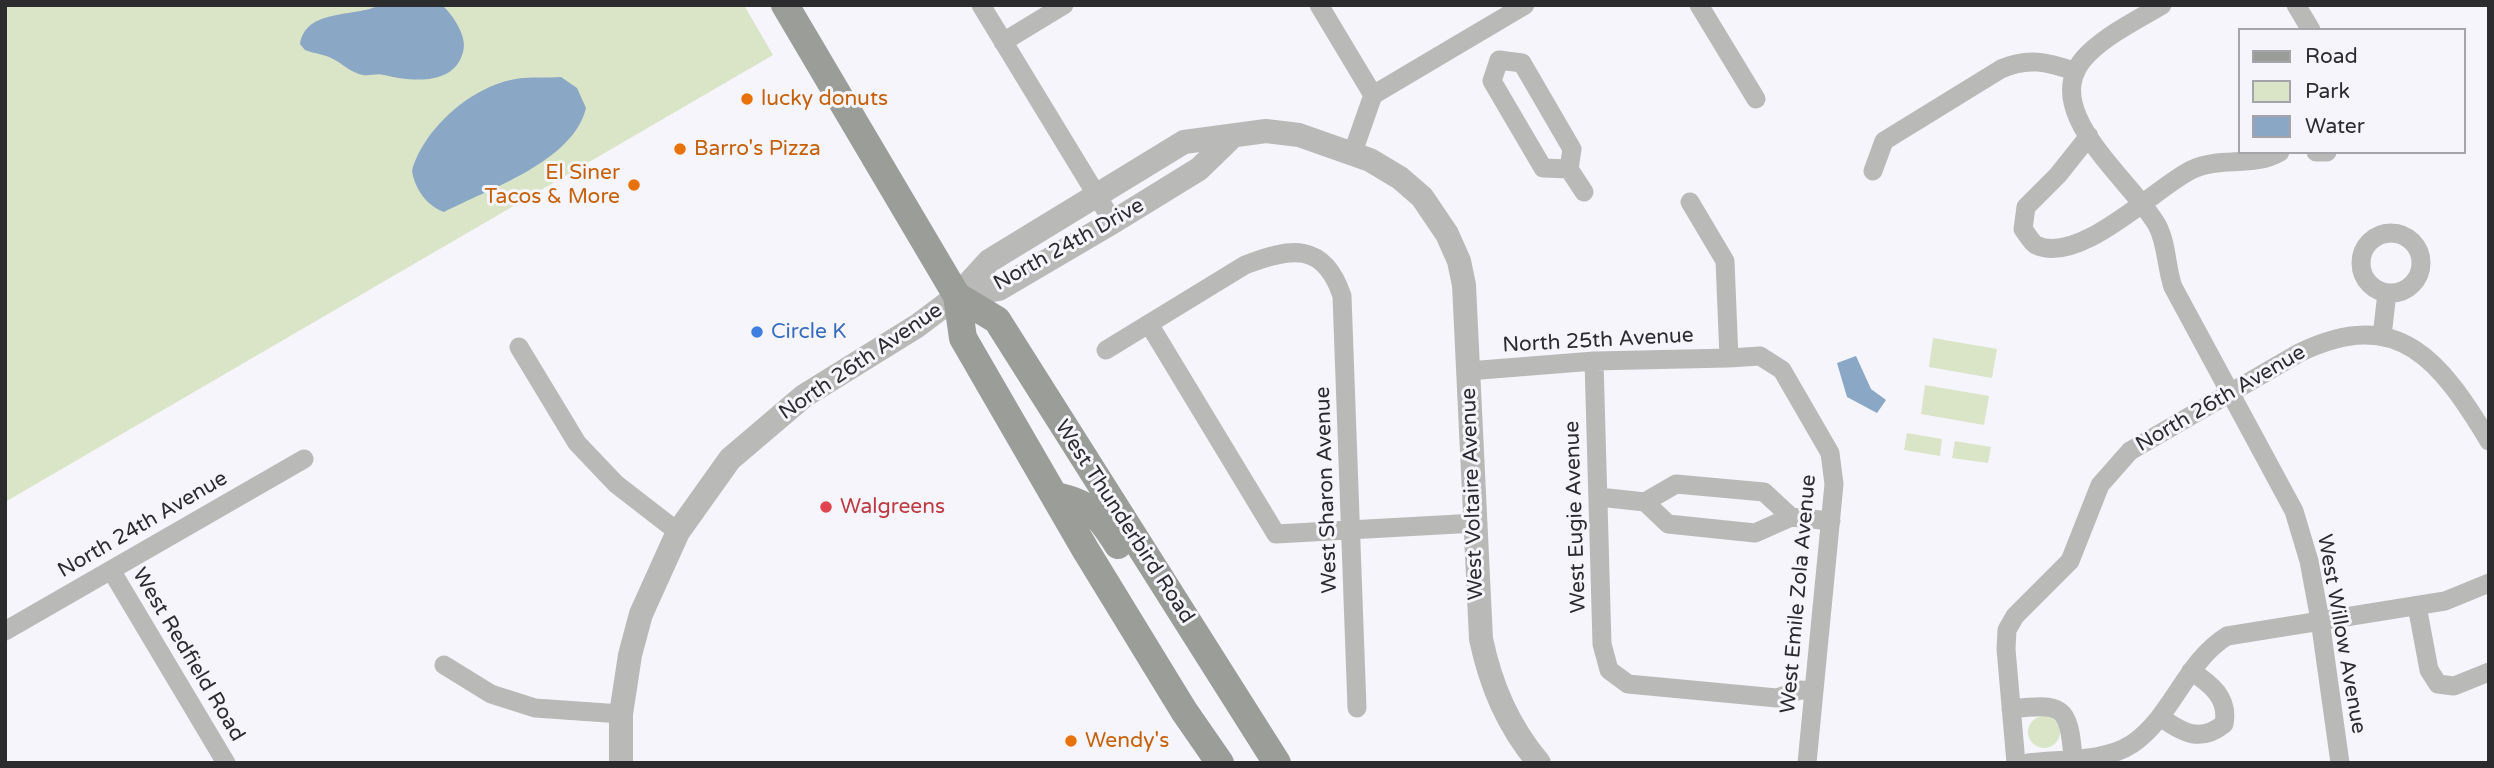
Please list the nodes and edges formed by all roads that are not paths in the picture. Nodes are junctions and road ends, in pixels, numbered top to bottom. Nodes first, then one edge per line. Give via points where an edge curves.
1 (785, 5) edge
2 (981, 5) edge
3 (1064, 5) edge
4 (1319, 5) edge
5 (1525, 5) edge
6 (1699, 5) edge
7 (2162, 5) edge
8 (2296, 5) edge
9 (2310, 28) edge
10 (1481, 31) junction
11 (1003, 42) junction
12 (1499, 61) junction
13 (2074, 71) junction
14 (1373, 95) junction
15 (1756, 99) dead end
16 (1233, 135) junction
17 (2089, 136) junction
18 (1353, 152) junction
19 (2275, 154) edge
20 (1569, 169) junction
21 (1873, 171) dead end
22 (1584, 192) dead end
23 (1096, 195) junction
24 (1690, 202) dead end
25 (2141, 204) junction
26 (1113, 222) junction
27 (1447, 234) joint
28 (2387, 293) dead end
29 (957, 296) junction
30 (1149, 324) junction
31 (2382, 336) junction
32 (519, 347) dead end
33 (1106, 350) dead end
34 (1729, 358) junction
35 (1594, 361) junction
36 (1468, 371) junction
37 (2231, 392) junction
38 (2489, 441) edge
39 (304, 459) dead end
40 (1055, 496) junction
41 (1599, 497) junction
42 (1645, 502) junction
43 (1791, 517) junction
44 (1831, 521) junction
45 (1476, 523) junction
46 (1352, 530) junction
47 (678, 532) junction
48 (111, 570) junction
49 (1162, 581) junction
50 (2489, 583) edge
51 (2417, 606) junction
52 (2320, 620) junction
53 (5, 631) edge
54 (444, 665) dead end
55 (2190, 671) junction
56 (2489, 672) edge
57 (1814, 691) junction
58 (1357, 708) dead end
59 (2011, 709) junction
60 (621, 714) junction
61 (2160, 717) junction
62 (1533, 755) edge
63 (2073, 758) junction
64 (226, 763) edge
65 (621, 763) edge
66 (1220, 763) edge
67 (1277, 763) edge
68 (1807, 763) edge
69 (2016, 763) edge
70 (2028, 763) edge
71 (2340, 763) edge

1 - 29 main road, West Thunderbird Road
2 - 11 street
3 - 11 street
4 - 14 street
5 - 10 street
6 - 15 street
7 - 13 street via 2104,40
8 - 9 street
10 - 12 street
10 - 14 street
11 - 23 street
12 - 20 street via 1522,64 1572,149
12 - 20 street via 1492,81 1543,168
13 - 17 street, West Willow Avenue via 2072,102
13 - 21 street via 2038,60 2019,61 2001,69 1884,141
14 - 18 street
16 - 18 street, North 24th Drive via 1266,131 1299,135
16 - 23 street, North 24th Drive via 1184,142
16 - 26 street, North 24th Drive via 1199,169
17 - 25 street, West Willow Avenue
17 - 25 street via 2026,207 2023,229 2034,244 2049,249 2076,243 2102,232
18 - 27 street, North 24th Drive via 1400,177 1422,197
19 - 25 street via 2257,161 2193,169
20 - 22 street
23 - 26 street
23 - 29 street, North 24th Drive via 989,261
24 - 34 street via 1725,261
25 - 37 street, West Willow Avenue via 2165,245 2173,287
26 - 29 street, North 24th Drive via 999,289
27 - 36 street, West Voltaire Avenue via 1464,285
28 - 31 street
29 - 40 main road, West Thunderbird Road via 963,338
29 - 47 street, North 26th Avenue via 804,396 766,428 715,476
29 - 49 main road, West Thunderbird Road via 996,320
30 - 33 street
30 - 46 street via 1276,534
30 - 46 street, West Sharon Avenue via 1245,265 1267,257 1299,252 1334,272 1342,296
31 - 37 street, North 26th Avenue via 2321,342
31 - 38 street via 2417,350 2448,377
32 - 47 street via 577,443 616,484
34 - 35 street, North 25th Avenue
34 - 44 street, West Emile Zola Avenue via 1760,356 1782,370 1830,453 1834,484
35 - 36 street, North 25th Avenue
35 - 41 street, West Eugie Avenue
36 - 45 street, West Voltaire Avenue
37 - 52 street, West Willow Avenue via 2294,511
37 - 59 street, North 26th Avenue via 2130,451 2108,474 2090,505 2070,561 2015,616 2007,630
39 - 48 street, North 24th Avenue
40 - 49 main road via 1088,507 1100,517 1126,557
40 - 66 main road, West Thunderbird Road
41 - 42 street
41 - 57 street, West Eugie Avenue via 1602,644 1609,670 1628,684 1777,698 1800,690
42 - 43 street via 1668,524 1755,533
42 - 43 street via 1676,484 1764,492
43 - 44 street
44 - 57 street, West Emile Zola Avenue
45 - 46 street
45 - 62 street, West Voltaire Avenue via 1481,639 1494,689
46 - 58 street, West Sharon Avenue
47 - 60 street, North 26th Avenue via 641,614
48 - 53 street, North 24th Avenue
48 - 64 street, West Redfield Road
49 - 67 main road, West Thunderbird Road
50 - 51 street via 2445,601
51 - 52 street
51 - 56 street via 2429,670 2438,684 2454,686
52 - 55 street via 2227,636 2208,648
52 - 71 street, West Willow Avenue
54 - 60 street via 491,694 535,708
55 - 61 street
55 - 61 street via 2211,684 2223,701 2224,724 2198,736 2181,732
57 - 68 street, West Emile Zola Avenue
59 - 63 street via 2042,705 2058,710 2070,724
59 - 69 street, North 26th Avenue
60 - 65 street, North 26th Avenue
61 - 63 street via 2132,744 2110,753
63 - 70 street

